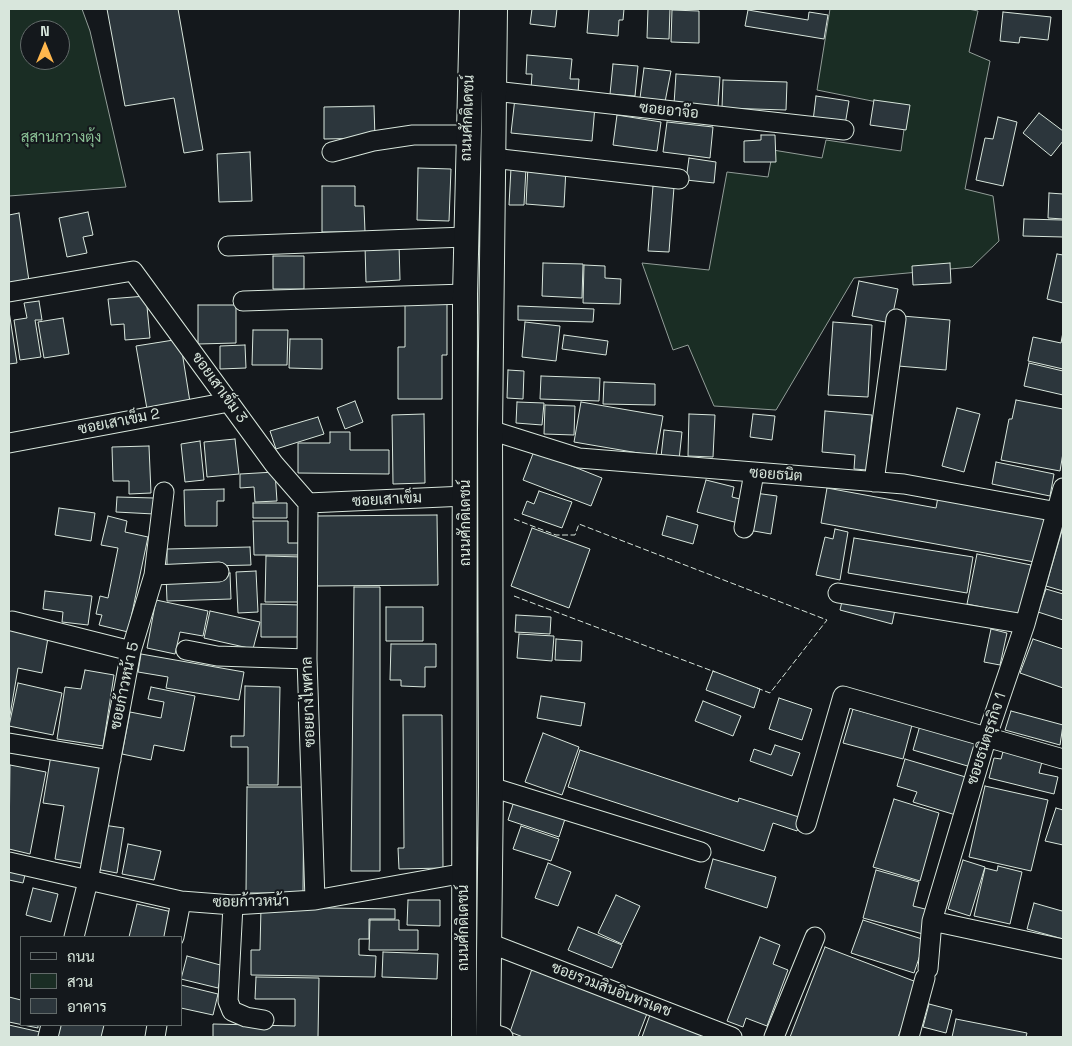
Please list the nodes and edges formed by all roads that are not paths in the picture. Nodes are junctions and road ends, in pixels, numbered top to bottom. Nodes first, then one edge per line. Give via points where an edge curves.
1 (472, 9) edge
2 (495, 9) edge
3 (494, 91) junction
4 (844, 130) dead end
5 (468, 135) junction
6 (332, 152) dead end
7 (492, 158) junction
8 (679, 179) dead end
9 (465, 238) junction
10 (228, 246) dead end
11 (9, 292) edge
12 (465, 294) junction
13 (244, 301) dead end
14 (896, 319) dead end
15 (229, 402) junction
16 (490, 430) junction
17 (9, 443) edge
18 (754, 473) junction
19 (874, 482) junction
20 (1063, 488) edge
21 (164, 492) dead end
22 (466, 496) junction
23 (308, 503) junction
24 (1060, 512) edge
25 (744, 528) dead end
26 (219, 572) dead end
27 (154, 575) junction
28 (838, 593) dead end
29 (12, 621) dead end
30 (1025, 624) junction
31 (131, 650) junction
32 (186, 650) dead end
33 (307, 659) junction
34 (987, 736) junction
35 (9, 743) edge
36 (1063, 759) edge
37 (111, 760) junction
38 (491, 786) junction
39 (806, 824) dead end
40 (701, 852) dead end
41 (9, 862) edge
42 (464, 873) junction
43 (88, 881) junction
44 (315, 900) junction
45 (181, 901) junction
46 (233, 905) junction
47 (932, 921) junction
48 (74, 936) edge
49 (174, 936) edge
50 (815, 937) dead end
51 (490, 943) junction
52 (1063, 949) edge
53 (264, 1020) dead end
54 (493, 1035) edge
55 (464, 1037) edge
56 (732, 1037) edge
57 (774, 1037) edge
58 (909, 1037) edge

1 - 5 main road, ถนนศักดิเดชน์
2 - 3 main road, ถนนศักดิเดชน์
3 - 4 street, ซอยอาจ๊อ
3 - 7 main road, ถนนศักดิเดชน์
5 - 6 street via 413,135
5 - 9 main road, ถนนศักดิเดชน์
7 - 8 street
7 - 16 main road, ถนนศักดิเดชน์
9 - 10 street
9 - 12 main road, ถนนศักดิเดชน์
11 - 15 street, ซอยเสาเข็ม 3 via 133,270
12 - 13 street
12 - 22 main road, ถนนศักดิเดชน์
14 - 19 street
15 - 17 street, ซอยเสาเข็ม 2
15 - 23 street, ซอยเสาเข็ม 3 via 274,464
16 - 18 street, ซอยธนิต via 578,458
16 - 38 main road, ถนนศักดิเดชน์
18 - 19 street, ซอยธนิต
18 - 25 street
19 - 24 street, ซอยธนิต via 904,484
20 - 24 street, ซอยธนิตธุรกิจ 1
21 - 27 street, ซอยก้าวหน้า 5
22 - 23 street, ซอยเสาเข็ม
22 - 42 main road, ถนนศักดิเดชน์
23 - 33 street, ซอยยางไพศาล
24 - 30 street, ซอยธนิตธุรกิจ 1
26 - 27 street
27 - 31 street, ซอยก้าวหน้า 5
28 - 30 street
29 - 31 street
30 - 34 street, ซอยธนิตธุรกิจ 1
31 - 37 street, ซอยก้าวหน้า 5
32 - 33 street via 217,656
33 - 44 street, ซอยยางไพศาล
34 - 36 street
34 - 39 street via 843,696
34 - 47 street, ซอยธนิตธุรกิจ 1
35 - 37 street
37 - 43 street, ซอยก้าวหน้า 5
38 - 40 street
38 - 51 main road, ถนนศักดิเดชน์
41 - 43 street, ซอยก้าวหน้า
42 - 44 street, ซอยก้าวหน้า
42 - 55 main road, ถนนศักดิเดชน์
43 - 45 street, ซอยก้าวหน้า
43 - 48 street, ซอยก้าวหน้า 5
44 - 46 street, ซอยก้าวหน้า
45 - 46 street, ซอยก้าวหน้า
45 - 49 street
46 - 53 street via 228,1001 232,1011
47 - 52 street
47 - 58 street, ซอยธนิตธุรกิจ 1 via 926,973
50 - 57 street
51 - 54 main road, ถนนศักดิเดชน์
51 - 56 street, ซอยรวมสินอินทรเดช

